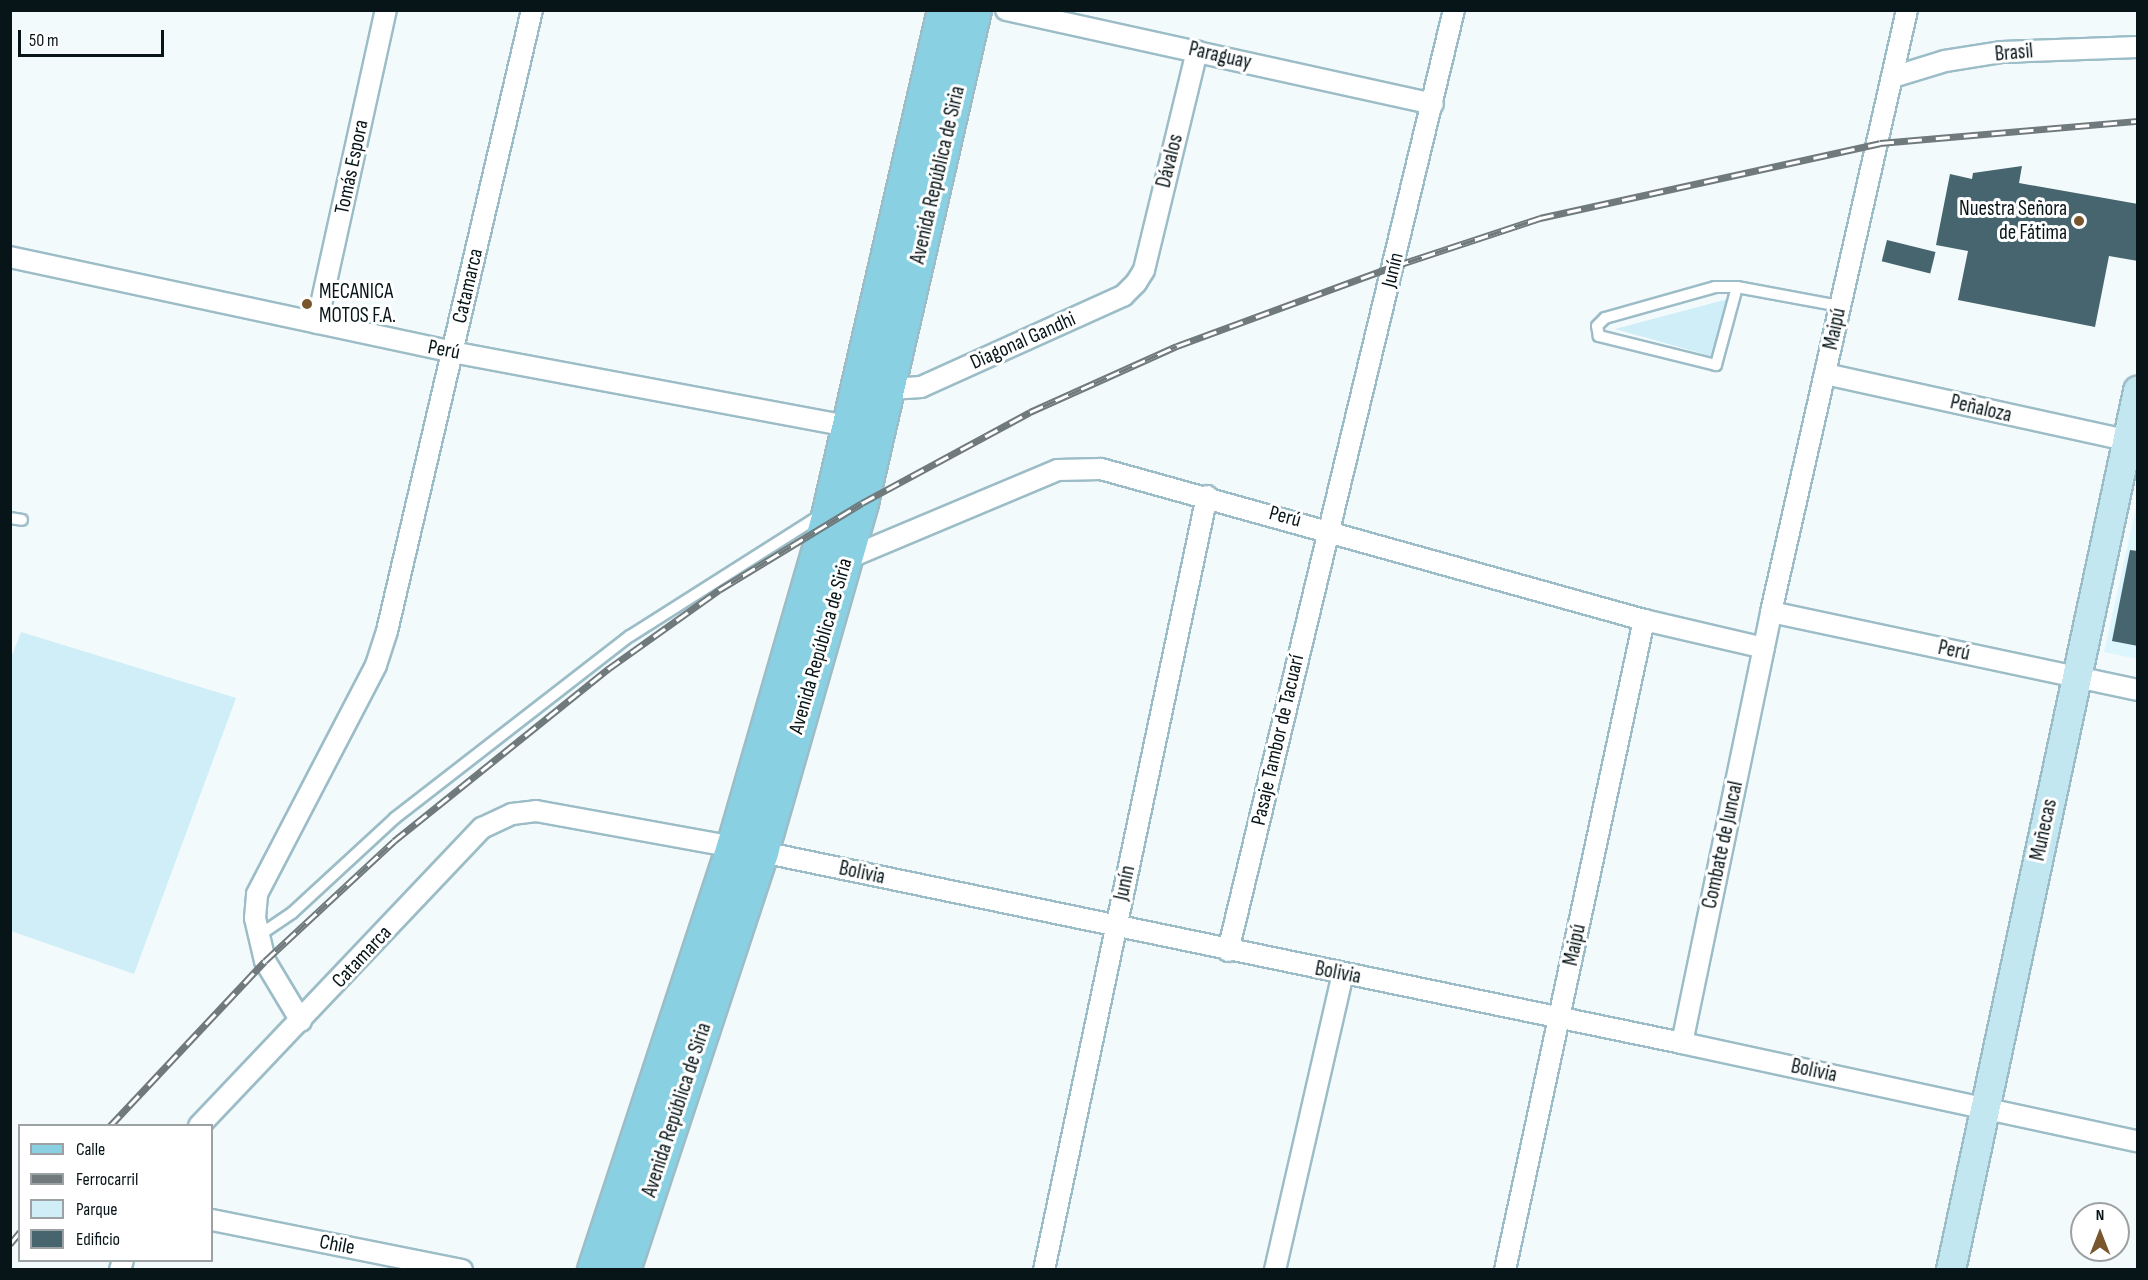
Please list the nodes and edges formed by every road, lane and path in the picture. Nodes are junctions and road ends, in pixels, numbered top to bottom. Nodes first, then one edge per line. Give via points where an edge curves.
1 (386, 10) edge
2 (532, 10) edge
3 (944, 10) edge
4 (975, 10) edge
5 (1006, 10) edge
6 (1454, 10) edge
7 (1907, 10) edge
8 (2138, 47) edge
9 (1197, 51) junction
10 (1893, 77) junction
11 (1433, 104) junction
12 (10, 257) edge
13 (1144, 270) joint
14 (1737, 287) junction
15 (1840, 306) junction
16 (317, 323) junction
17 (452, 352) junction
18 (1826, 374) junction
19 (891, 389) junction
20 (2138, 391) edge
21 (847, 426) junction
22 (881, 431) junction
23 (2133, 442) edge
24 (1207, 496) junction
25 (827, 510) junction
26 (1328, 529) junction
27 (846, 560) junction
28 (813, 567) junction
29 (1771, 612) junction
30 (1644, 620) junction
31 (1764, 648) junction
32 (2078, 677) junction
33 (2138, 690) edge
34 (536, 811) joint
35 (748, 849) junction
36 (1116, 927) junction
37 (258, 936) junction
38 (1228, 951) junction
39 (1342, 974) junction
40 (1560, 1018) junction
41 (301, 1021) junction
42 (1682, 1043) junction
43 (1984, 1107) junction
44 (200, 1124) edge
45 (2138, 1142) edge
46 (213, 1220) edge
47 (462, 1269) edge
48 (594, 1269) edge
49 (624, 1269) edge
50 (1044, 1269) edge
51 (1275, 1269) edge
52 (1505, 1269) edge
53 (1951, 1269) edge

1 - 16 street, Tomás Espora
2 - 17 street, Catamarca
3 - 21 main road, Avenida República de Siria
4 - 19 main road, Avenida República de Siria
5 - 9 street, Paraguay
6 - 11 street, Junín
7 - 10 street, Maipú
8 - 10 street, Brasil via 2002,52 1945,61
9 - 11 street, Paraguay
9 - 13 street, Dávalos
10 - 15 street, Maipú
11 - 26 street, Junín
12 - 16 street, Perú
13 - 19 street, Diagonal Gandhi via 1123,296 921,387
14 - 14 lane via 1715,287 1605,318 1597,326 1599,336 1716,365
14 - 15 lane
15 - 18 street, Maipú
16 - 17 street, Perú
17 - 21 street, Perú
17 - 37 street, Catamarca via 376,665 257,894
18 - 23 street, Peñaloza
18 - 29 street, Maipú
19 - 22 main road, Avenida República de Siria
20 - 23 street, Muñecas
21 - 22 street, Perú
21 - 25 main road, Avenida República de Siria
22 - 27 main road, Avenida República de Siria
23 - 32 street, Muñecas
24 - 26 street, Perú
24 - 27 street, Perú via 1101,469 1058,470
24 - 36 street, Junín
25 - 28 main road, Avenida República de Siria
25 - 37 lane via 630,636 395,818 291,913
26 - 30 street, Perú
26 - 38 street, Pasaje Tambor de Tacuarí
27 - 28 street, Perú
27 - 35 main road, Avenida República de Siria
28 - 35 main road, Avenida República de Siria
29 - 31 street, Maipú
29 - 32 street, Perú
30 - 31 street, Perú
30 - 40 street, Maipú
31 - 42 street, Combate de Juncal
32 - 33 street, Perú
32 - 43 street, Muñecas
34 - 35 street, Bolivia
34 - 41 street, Catamarca via 512,814 482,828
35 - 36 street, Bolivia
35 - 48 main road, Avenida República de Siria
35 - 49 main road, Avenida República de Siria
36 - 38 street, Bolivia
36 - 50 street, Junín
37 - 41 street, Catamarca via 266,961
38 - 39 street, Bolivia
39 - 40 street, Bolivia
39 - 51 street
40 - 42 street, Bolivia
40 - 52 street, Maipú
41 - 44 street, Catamarca
42 - 43 street, Bolivia
43 - 45 street, Bolivia
43 - 53 street, Muñecas
46 - 47 street, Chile

